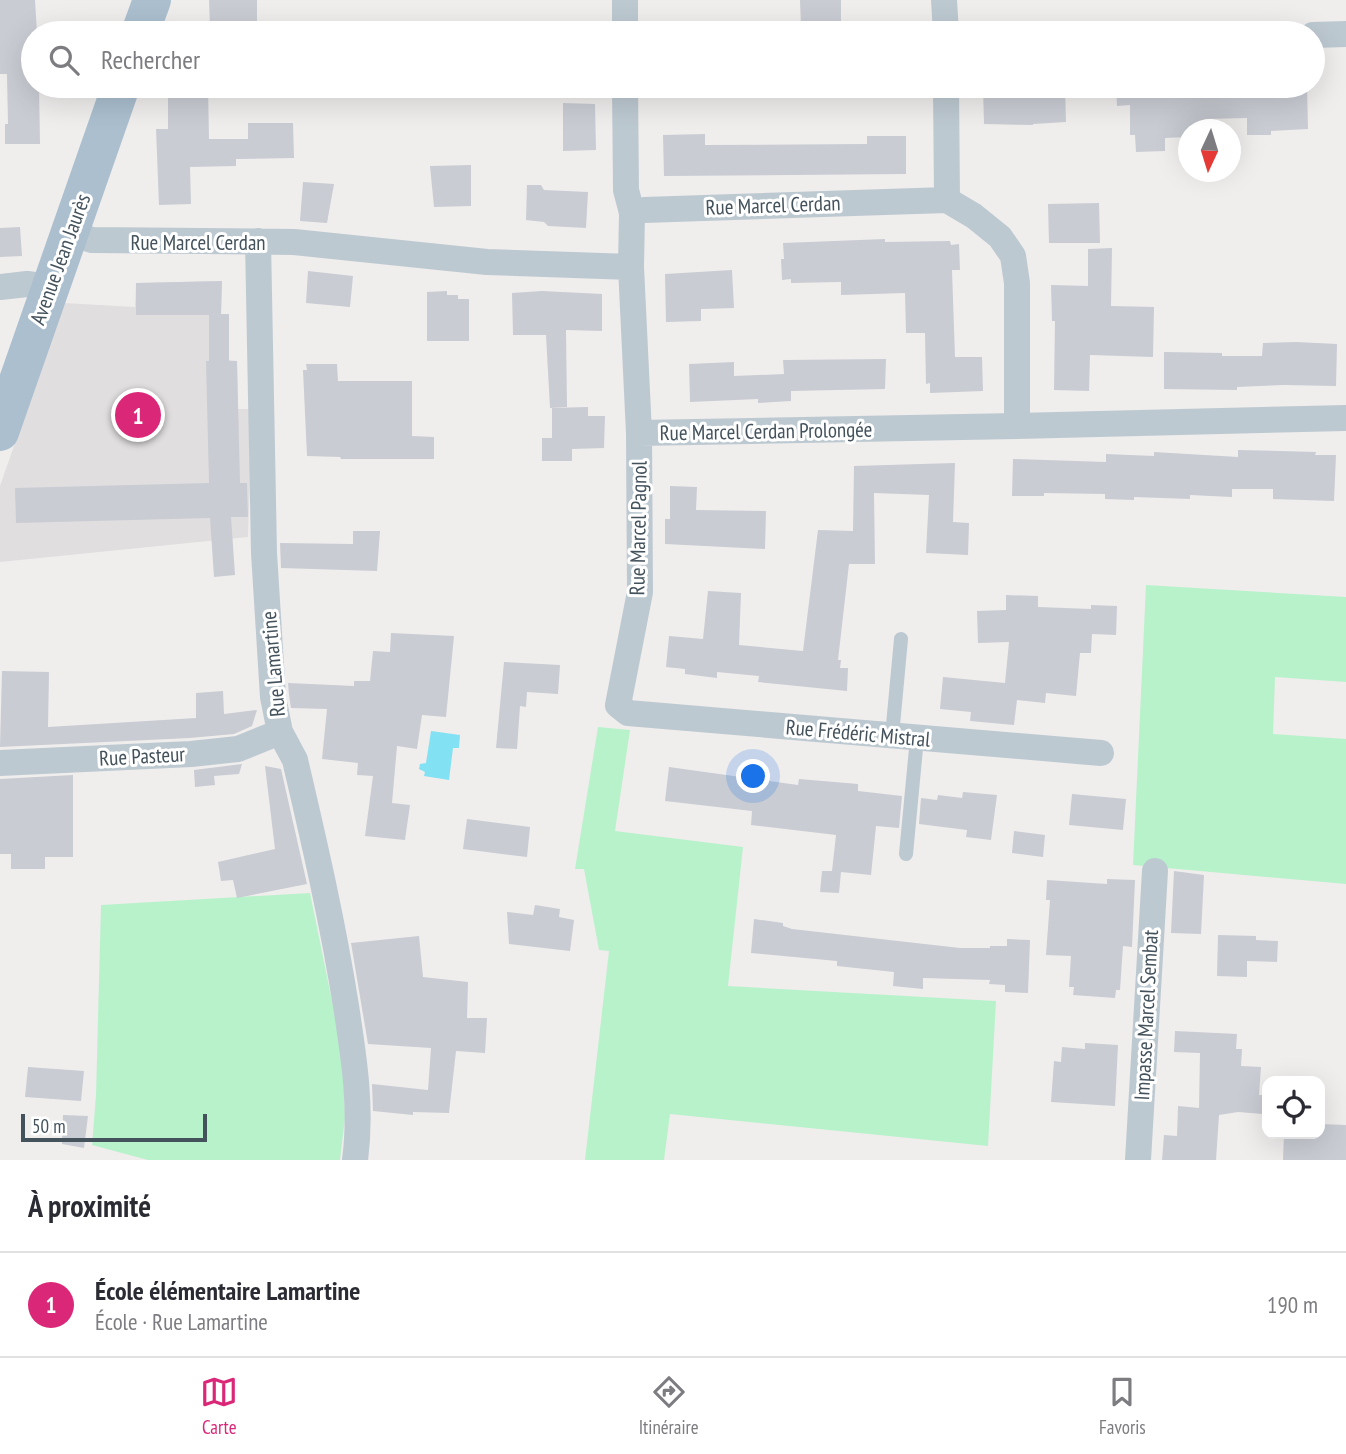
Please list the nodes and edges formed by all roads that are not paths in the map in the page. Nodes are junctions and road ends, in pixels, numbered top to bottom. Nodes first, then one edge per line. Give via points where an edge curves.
1 (152, 0) edge
2 (625, 0) edge
3 (944, 0) edge
4 (144, 21) edge
5 (625, 21) edge
6 (945, 21) edge
7 (1346, 34) edge
8 (1325, 35) edge
9 (117, 98) edge
10 (625, 98) edge
11 (946, 98) edge
12 (947, 200) junction
13 (632, 213) junction
14 (69, 233) junction
15 (258, 241) junction
16 (631, 267) junction
17 (0, 286) edge
18 (49, 288) junction
19 (1346, 418) edge
20 (1017, 426) junction
21 (0, 432) edge
22 (639, 433) junction
23 (901, 639) dead end
24 (618, 705) joint
25 (280, 732) junction
26 (905, 737) junction
27 (1101, 753) dead end
28 (0, 763) edge
29 (906, 854) dead end
30 (1155, 871) dead end
31 (355, 1160) edge
32 (1138, 1160) edge

1 - 4 main road
2 - 5 street
3 - 6 street
7 - 8 street
9 - 14 main road, Avenue Jean Jaurès
10 - 13 street via 626,190
11 - 12 street
12 - 13 street, Rue Marcel Cerdan via 656,208
12 - 20 street via 1000,237 1013,256
13 - 16 street
14 - 15 street, Rue Marcel Cerdan via 119,242
14 - 18 main road, Avenue Jean Jaurès
15 - 16 street, Rue Marcel Cerdan via 487,262
15 - 25 street, Rue Lamartine via 264,554 273,697
16 - 22 street, Rue Marcel Cerdan Prolongée
17 - 18 street
18 - 21 main road, Avenue Jean Jaurès
19 - 20 street
20 - 22 street, Rue Marcel Cerdan Prolongée
22 - 24 street, Rue Marcel Pagnol via 640,592
23 - 26 lane
24 - 26 street, Rue Frédéric Mistral via 628,713
25 - 28 street, Rue Pasteur via 238,749
25 - 31 street, Rue Lamartine via 295,760 338,958 356,1072 359,1132
26 - 27 street, Rue Frédéric Mistral
26 - 29 lane
30 - 32 street, Impasse Marcel Sembat

